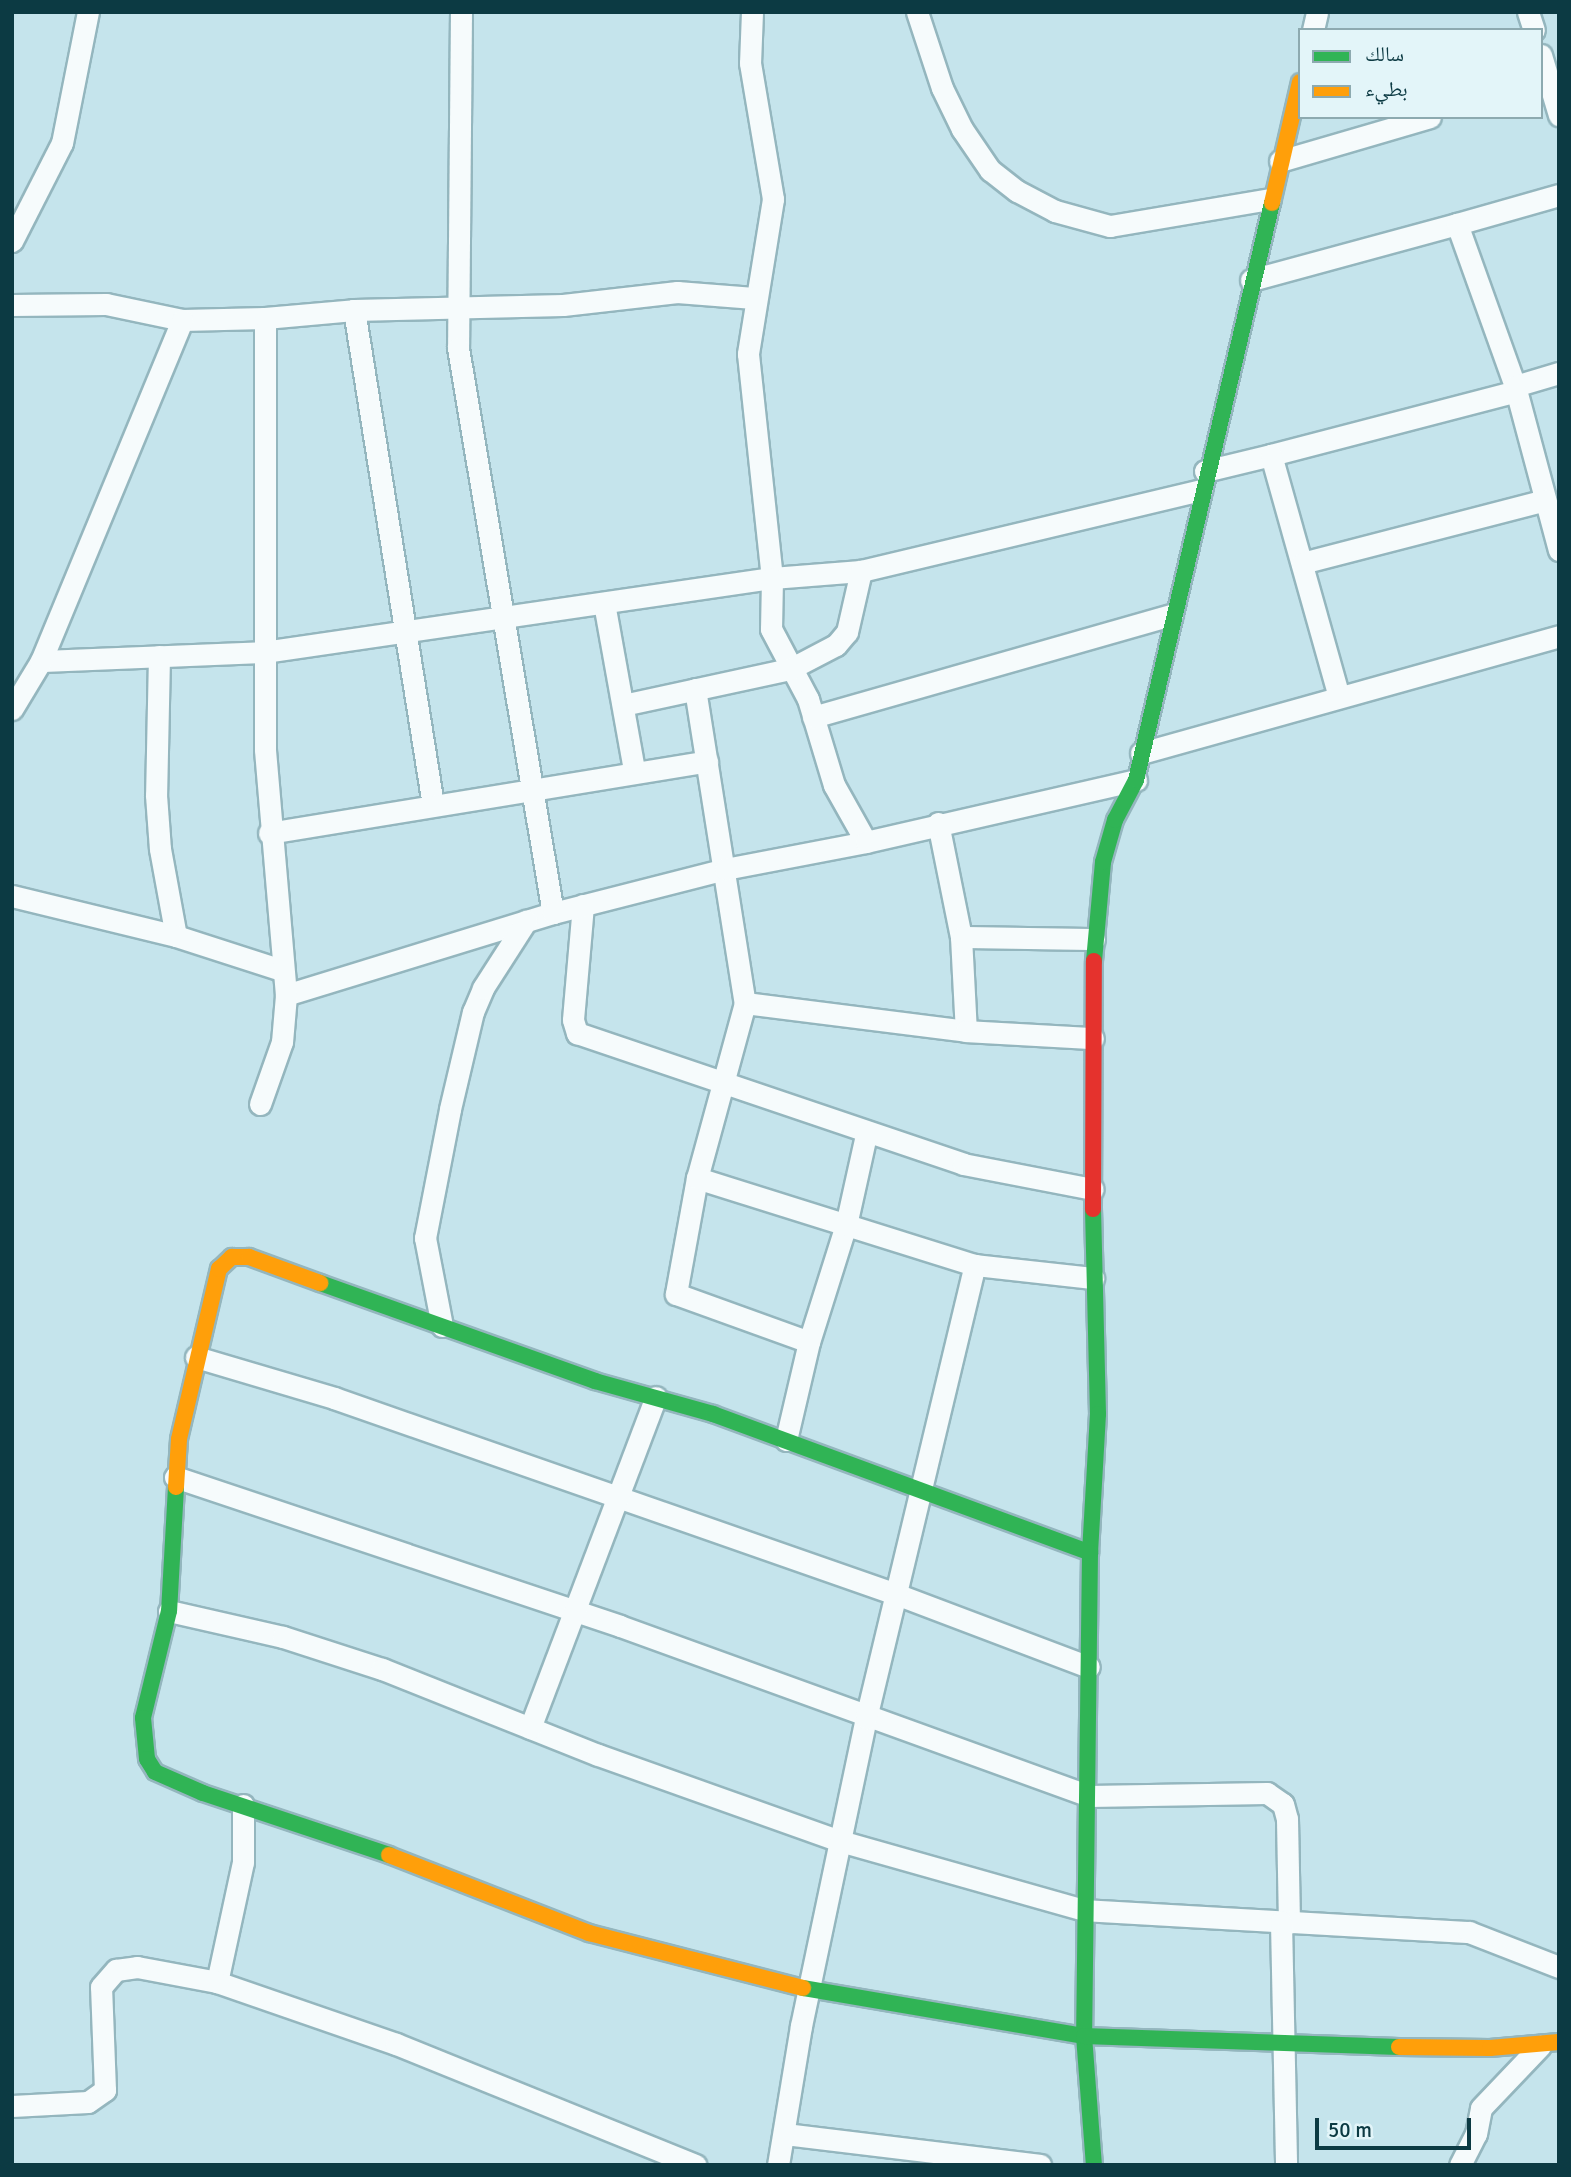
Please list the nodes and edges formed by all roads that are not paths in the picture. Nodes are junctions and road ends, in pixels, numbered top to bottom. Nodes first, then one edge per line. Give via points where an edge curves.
1 (88, 12) edge
2 (461, 12) edge
3 (752, 12) edge
4 (917, 12) edge
5 (1543, 67) edge
6 (1546, 84) edge
7 (1298, 90) edge
8 (1559, 115) edge
9 (1423, 119) edge
10 (1280, 161) junction
11 (1559, 195) edge
12 (1270, 199) junction
13 (1457, 224) junction
14 (12, 241) edge
15 (1251, 280) junction
16 (754, 299) junction
17 (12, 305) edge
18 (458, 306) junction
19 (354, 310) junction
20 (265, 318) junction
21 (182, 320) junction
22 (1559, 373) edge
23 (1515, 388) junction
24 (1271, 455) junction
25 (1203, 480) junction
26 (1545, 500) junction
27 (1559, 550) edge
28 (1302, 563) junction
29 (861, 571) junction
30 (772, 578) junction
31 (604, 603) junction
32 (1172, 615) junction
33 (503, 617) junction
34 (406, 633) junction
35 (1559, 636) edge
36 (264, 652) junction
37 (159, 656) junction
38 (41, 661) junction
39 (790, 669) junction
40 (695, 689) junction
41 (1339, 697) junction
42 (623, 705) junction
43 (12, 709) edge
44 (813, 717) junction
45 (1141, 753) junction
46 (707, 761) junction
47 (634, 770) junction
48 (1136, 780) junction
49 (532, 789) junction
50 (433, 805) junction
51 (938, 823) junction
52 (269, 833) junction
53 (866, 842) junction
54 (725, 869) junction
55 (12, 896) edge
56 (583, 905) junction
57 (553, 913) junction
58 (526, 921) junction
59 (176, 936) junction
60 (961, 937) junction
61 (1094, 939) junction
62 (281, 971) junction
63 (286, 995) junction
64 (745, 1003) junction
65 (966, 1031) junction
66 (1093, 1038) junction
67 (722, 1082) junction
68 (260, 1104) dead end
69 (866, 1135) junction
70 (697, 1178) junction
71 (1093, 1189) junction
72 (846, 1225) junction
73 (975, 1265) junction
74 (1093, 1278) junction
75 (442, 1326) junction
76 (809, 1342) junction
77 (196, 1357) junction
78 (656, 1397) junction
79 (786, 1440) junction
80 (175, 1478) junction
81 (923, 1495) junction
82 (616, 1496) junction
83 (1090, 1553) junction
84 (896, 1594) junction
85 (573, 1610) junction
86 (169, 1611) junction
87 (1089, 1667) junction
88 (866, 1718) junction
89 (530, 1728) junction
90 (1089, 1796) junction
91 (243, 1805) junction
92 (840, 1840) junction
93 (1084, 1910) junction
94 (1285, 1923) junction
95 (1559, 1967) edge
96 (217, 1982) junction
97 (809, 1990) junction
98 (1084, 2036) junction
99 (1550, 2044) edge
100 (1285, 2046) junction
101 (12, 2106) edge
102 (785, 2134) junction
103 (696, 2165) edge
104 (778, 2165) edge
105 (1040, 2165) edge
106 (1094, 2165) edge
107 (1286, 2165) edge
108 (1460, 2165) edge

1 - 14 street via 62,143
2 - 18 street
3 - 16 street via 750,64 773,199
4 - 12 street via 942,88 962,130 990,170 1017,191 1055,211 1110,226
5 - 6 street
6 - 8 street
7 - 10 street
9 - 10 street
10 - 12 street
11 - 13 street
12 - 15 street
13 - 15 street
13 - 23 street
15 - 25 street
16 - 18 street via 677,292 563,305
16 - 30 street via 748,354
17 - 21 street via 106,304
18 - 19 street
18 - 33 street via 458,348
19 - 20 street
19 - 34 street
20 - 21 street
20 - 36 street
21 - 38 street
22 - 23 street
23 - 24 street
23 - 26 street
24 - 25 street
24 - 28 street
25 - 29 street
25 - 32 street
26 - 27 street
26 - 28 street
28 - 41 street
29 - 30 street
29 - 39 street via 844,638
30 - 31 street
30 - 39 street via 771,629
31 - 33 street
31 - 42 street
32 - 44 street
32 - 45 street
33 - 34 street
33 - 49 street
34 - 36 street
34 - 50 street
35 - 41 street
36 - 37 street
36 - 52 street
37 - 38 street
37 - 59 street via 156,795 160,849
38 - 43 street
39 - 40 street
39 - 44 street
40 - 42 street
40 - 46 street
41 - 45 street
42 - 47 street
44 - 53 street via 834,786
45 - 48 street
46 - 47 street
46 - 54 street
47 - 49 street
48 - 51 street
48 - 61 street via 1115,820 1103,862
49 - 50 street
49 - 57 street
50 - 52 street
51 - 53 street
51 - 60 street
52 - 62 street
53 - 54 street
54 - 56 street
54 - 64 street
55 - 59 street
56 - 57 street
56 - 67 street via 573,1020 577,1033
57 - 58 street
58 - 63 street
58 - 75 street via 483,988 450,1109 425,1238
59 - 62 street
60 - 61 street
60 - 65 street
61 - 66 street
62 - 63 street
63 - 68 street via 282,1042
64 - 65 street
64 - 67 street
65 - 66 street
66 - 71 street
67 - 69 street
67 - 70 street
69 - 71 street via 1013,1176
69 - 72 street
70 - 72 street
70 - 76 street via 676,1294
71 - 74 street
72 - 73 street
72 - 76 street
73 - 74 street
73 - 81 street
74 - 83 street via 1097,1428
75 - 77 street via 248,1257 232,1257 219,1269
75 - 78 street via 595,1381
76 - 79 street
77 - 80 street
77 - 82 street via 334,1398
78 - 79 street
78 - 82 street
79 - 81 street
80 - 85 street
80 - 86 street
81 - 83 street
81 - 84 street
82 - 84 street
82 - 85 street
83 - 87 street
84 - 87 street
84 - 88 street
85 - 88 street
85 - 89 street
86 - 89 street via 283,1637 382,1669
86 - 91 street via 143,1718 148,1765 161,1775
87 - 90 street
88 - 90 street
88 - 92 street
89 - 92 street
90 - 93 street
90 - 94 street via 1251,1791 1277,1799 1287,1819
91 - 96 street via 243,1862
91 - 97 street via 359,1843 589,1933
92 - 93 street
92 - 97 street
93 - 94 street
93 - 98 street
94 - 95 street via 1403,1925 1468,1932
94 - 100 street
96 - 101 street via 137,1967 116,1970 101,1987 105,2090 88,2102
96 - 103 street via 396,2044
97 - 98 street
97 - 102 street
98 - 100 street
98 - 106 street
99 - 100 street
99 - 108 street via 1481,2108 1472,2144
100 - 107 street
102 - 104 street
102 - 105 street

